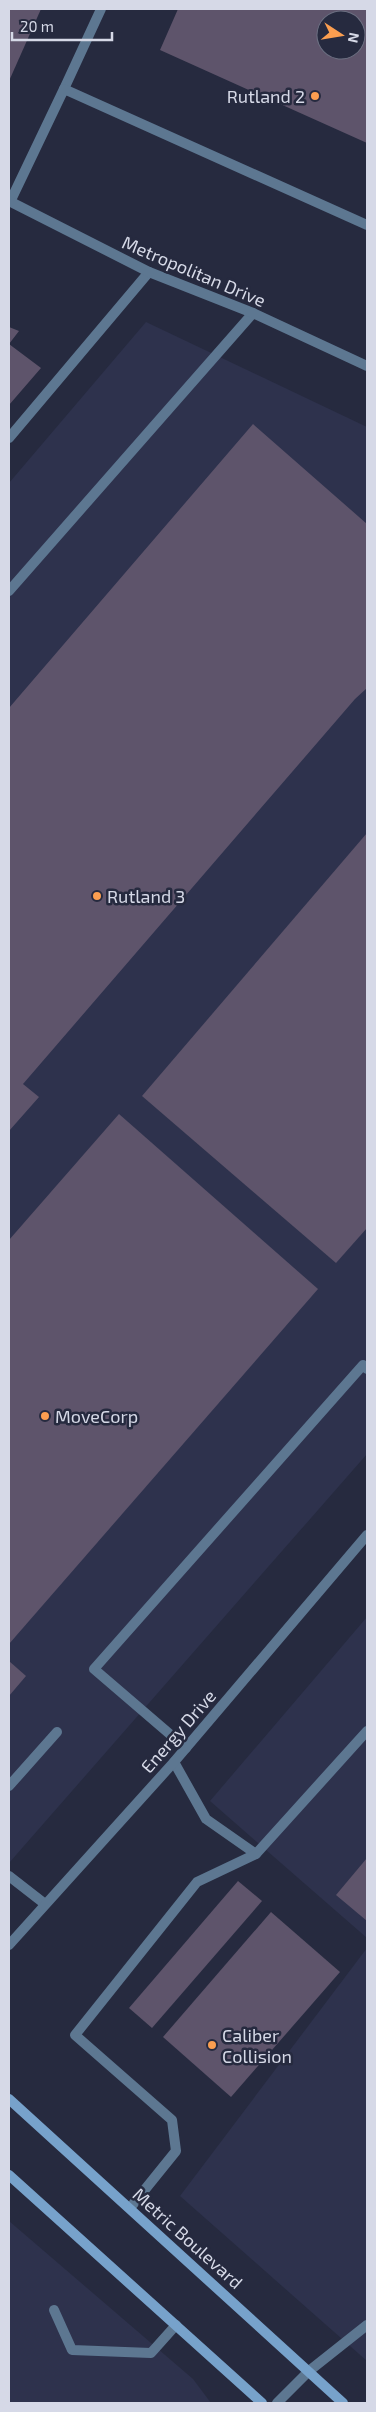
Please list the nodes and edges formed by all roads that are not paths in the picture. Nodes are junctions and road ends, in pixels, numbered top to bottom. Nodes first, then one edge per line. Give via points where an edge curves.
1 (101, 9) edge
2 (64, 89) junction
3 (10, 201) edge
4 (367, 225) edge
5 (149, 272) junction
6 (252, 313) junction
7 (367, 366) edge
8 (9, 438) edge
9 (9, 591) edge
10 (367, 1369) edge
11 (367, 1535) edge
12 (367, 1731) edge
13 (57, 1732) dead end
14 (186, 1748) junction
15 (174, 1762) junction
16 (9, 1786) edge
17 (256, 1854) junction
18 (9, 1876) edge
19 (45, 1904) junction
20 (9, 1945) edge
21 (9, 2099) edge
22 (9, 2175) edge
23 (130, 2208) junction
24 (54, 2310) dead end
25 (176, 2325) junction
26 (367, 2325) edge
27 (309, 2371) junction
28 (262, 2403) edge
29 (277, 2403) edge
30 (344, 2403) edge

1 - 2 street
2 - 3 street
2 - 4 street
3 - 5 street, Metropolitan Drive
5 - 6 street, Metropolitan Drive
5 - 8 street
6 - 7 street, Metropolitan Drive
6 - 9 street
10 - 14 street via 363,1365 94,1669
11 - 14 street, Energy Drive
12 - 17 street
13 - 16 street
14 - 15 street, Energy Drive
15 - 17 street via 206,1819
15 - 19 street, Energy Drive
17 - 23 street via 197,1882 75,2035 172,2120 176,2151
18 - 19 street
19 - 20 street, Energy Drive
21 - 23 main road, Metric Boulevard
22 - 25 main road
23 - 27 main road, Metric Boulevard
24 - 25 street via 72,2350 151,2353
25 - 28 main road
26 - 27 street
27 - 29 street
27 - 30 main road, Metric Boulevard

